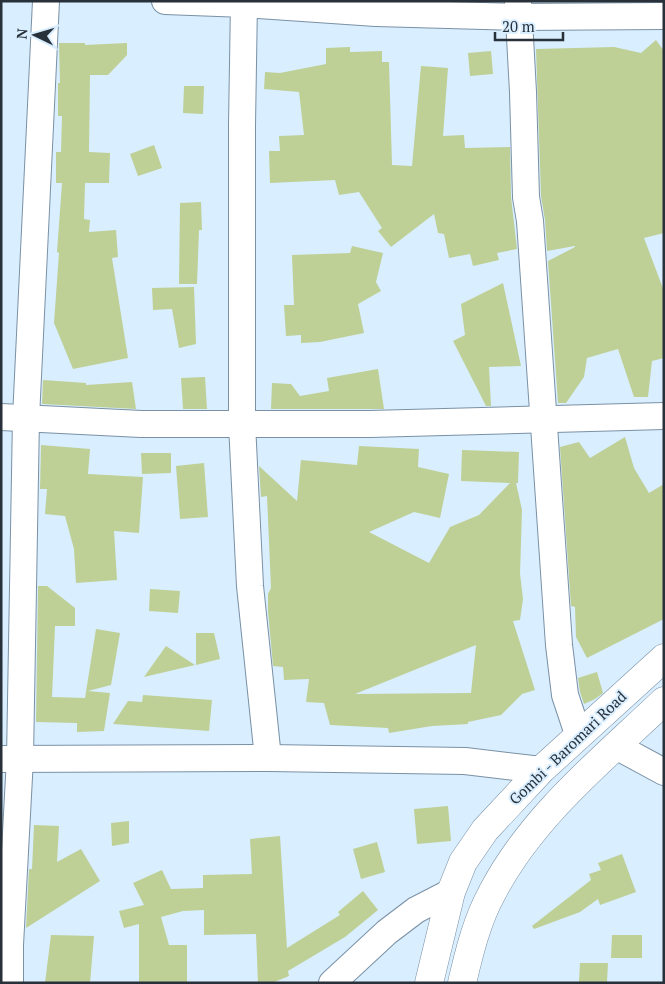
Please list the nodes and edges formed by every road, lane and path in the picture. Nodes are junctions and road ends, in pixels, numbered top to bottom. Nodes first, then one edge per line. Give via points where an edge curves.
1 (46, 1) edge
2 (165, 1) edge
3 (244, 2) edge
4 (518, 9) edge
5 (664, 16) edge
6 (664, 416) edge
7 (13, 418) edge
8 (544, 420) junction
9 (242, 424) junction
10 (664, 658) edge
11 (664, 701) edge
12 (578, 734) junction
13 (616, 746) junction
14 (11, 758) edge
15 (268, 758) junction
16 (541, 770) junction
17 (664, 772) edge
18 (450, 892) junction
19 (10, 983) edge
20 (332, 983) edge
21 (429, 983) edge
22 (462, 983) edge

1 - 7 street
2 - 3 street
3 - 4 street via 376,13
3 - 9 street
4 - 5 street
4 - 8 street via 526,197
6 - 8 street
7 - 9 street via 141,424
7 - 14 street
8 - 9 street
8 - 12 street via 559,645 565,695
9 - 15 street via 250,586
10 - 12 main road, Gombi - Baromari Road
11 - 13 main road, Gombi - Baromari Road
12 - 16 main road, Gombi - Baromari Road
13 - 17 street
13 - 22 main road, Gombi - Baromari Road via 551,809 515,854 491,893
14 - 15 street
14 - 19 street
15 - 16 street via 465,761
16 - 18 main road, Gombi - Baromari Road via 485,830 463,862
18 - 20 street via 416,910 387,932
18 - 21 main road, Gombi - Baromari Road

